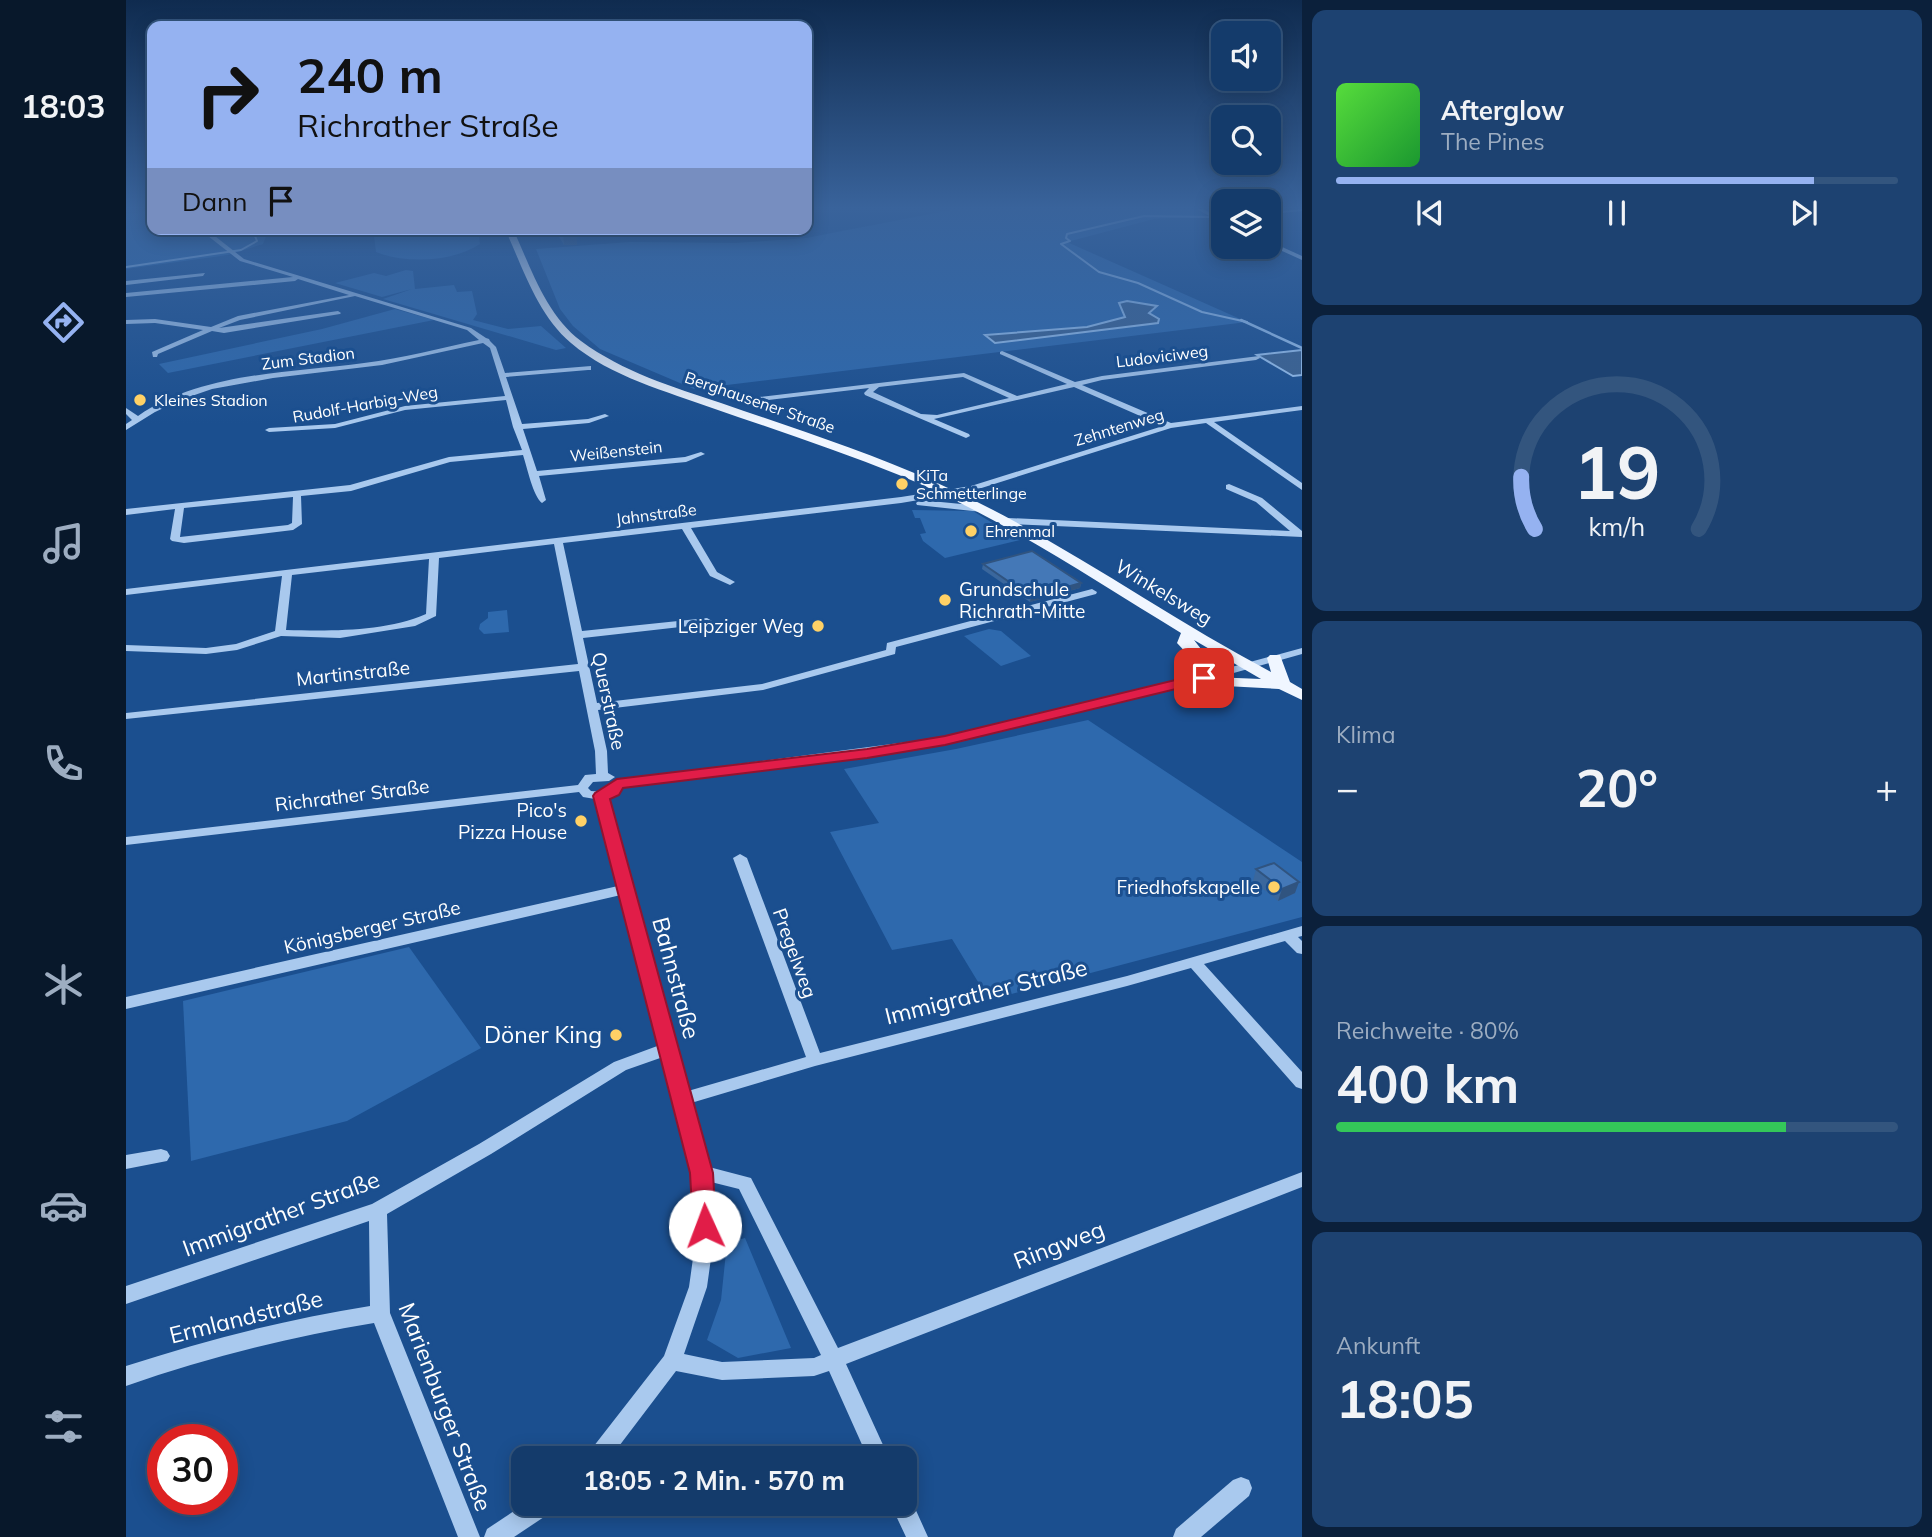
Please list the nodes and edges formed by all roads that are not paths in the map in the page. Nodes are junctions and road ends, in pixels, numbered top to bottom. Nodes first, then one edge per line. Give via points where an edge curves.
1 (145, 281) edge
2 (271, 281) edge
3 (308, 281) edge
4 (536, 281) edge
5 (126, 283) edge
6 (126, 295) edge
7 (356, 295) junction
8 (338, 313) dead end
9 (126, 322) edge
10 (208, 330) junction
11 (487, 340) junction
12 (1002, 354) dead end
13 (155, 356) dead end
14 (1256, 358) dead end
15 (589, 368) dead end
16 (501, 375) junction
17 (1073, 384) junction
18 (876, 386) junction
19 (508, 398) junction
20 (1016, 398) junction
21 (759, 399) dead end
22 (1302, 408) edge
23 (126, 410) edge
24 (605, 416) dead end
25 (925, 417) junction
26 (137, 420) junction
27 (1206, 420) junction
28 (1170, 426) junction
29 (517, 427) junction
30 (126, 428) edge
31 (270, 430) dead end
32 (966, 436) dead end
33 (525, 452) junction
34 (701, 454) dead end
35 (532, 474) junction
36 (1229, 487) dead end
37 (1302, 487) edge
38 (948, 492) junction
39 (297, 494) junction
40 (542, 500) dead end
41 (881, 503) junction
42 (180, 507) junction
43 (982, 509) junction
44 (126, 512) edge
45 (1007, 521) junction
46 (1061, 525) junction
47 (685, 526) junction
48 (1301, 534) edge
49 (1030, 535) junction
50 (558, 541) junction
51 (434, 555) junction
52 (287, 573) junction
53 (730, 582) dead end
54 (126, 592) edge
55 (1092, 592) dead end
56 (707, 621) dead end
57 (1189, 631) junction
58 (280, 633) junction
59 (577, 635) junction
60 (126, 648) edge
61 (1302, 651) edge
62 (1275, 658) junction
63 (1245, 665) junction
64 (584, 667) junction
65 (1199, 679) junction
66 (1283, 685) junction
67 (1302, 695) edge
68 (592, 707) junction
69 (126, 716) edge
70 (602, 775) junction
71 (617, 784) junction
72 (582, 788) junction
73 (601, 796) junction
74 (126, 841) edge
75 (740, 858) dead end
76 (626, 889) junction
77 (1294, 933) edge
78 (1302, 949) edge
79 (1194, 961) junction
80 (126, 1003) edge
81 (667, 1049) junction
82 (815, 1060) junction
83 (1302, 1083) edge
84 (682, 1099) junction
85 (161, 1156) dead end
86 (126, 1162) edge
87 (702, 1173) junction
88 (1302, 1179) edge
89 (378, 1209) junction
90 (126, 1295) edge
91 (380, 1313) junction
92 (834, 1360) junction
93 (672, 1362) junction
94 (126, 1376) edge
95 (606, 1446) edge
96 (873, 1446) edge
97 (1241, 1488) dead end
98 (528, 1516) edge
99 (907, 1516) edge
100 (503, 1535) edge
101 (469, 1537) edge
102 (916, 1537) edge
103 (1184, 1537) edge

1 - 5 street
2 - 6 street
3 - 7 street
4 - 38 main road, Berghausener Straße via 561,328 591,352 648,381
7 - 10 street via 238,318
7 - 11 street via 469,329
8 - 10 street via 240,330
9 - 10 street via 155,321
10 - 13 street
11 - 16 street
11 - 26 street, Zum Stadion via 368,365 249,380 178,399
12 - 17 street
14 - 17 street, Ludoviciweg
15 - 16 street
16 - 19 street
17 - 20 street, Ludoviciweg
17 - 28 street
18 - 20 street via 964,375
18 - 21 street
18 - 25 street via 868,393
19 - 29 street
19 - 31 street, Rudolf-Harbig-Weg via 405,408 335,426
20 - 25 street, Ludoviciweg
22 - 27 street, Zehntenweg
23 - 26 street
24 - 29 street, Weißenstein
25 - 32 street
26 - 30 street, Zum Stadion
27 - 28 street, Zehntenweg
27 - 37 street
28 - 38 street, Zehntenweg
29 - 33 street
33 - 35 street
33 - 39 street via 449,460 381,482
34 - 35 street, Weißenstein
35 - 40 street
36 - 48 street via 1259,500
38 - 41 street, Jahnstraße
38 - 43 main road, Berghausener Straße
39 - 42 street
39 - 42 street via 296,524 290,528 198,539 175,539
41 - 43 street, Jahnstraße
41 - 47 street, Jahnstraße
42 - 44 street
43 - 45 main road, Berghausener Straße
45 - 46 street, Berghausener Straße
45 - 49 main road, Winkelsweg
46 - 48 street, Berghausener Straße
46 - 49 street, Berghausener Straße via 1041,527
47 - 50 street, Jahnstraße
47 - 53 street via 713,574
49 - 57 main road, Winkelsweg
50 - 51 street, Jahnstraße
50 - 59 street, Querstraße
51 - 52 street, Jahnstraße
51 - 58 street via 431,617 340,635
52 - 54 street, Jahnstraße
52 - 58 street
55 - 68 street via 891,645 891,652 763,687
56 - 59 street, Querstraße
57 - 63 main road, Winkelsweg
57 - 65 main road via 1185,643 1199,658
58 - 60 street via 206,651
59 - 64 street, Querstraße
61 - 62 street
62 - 63 street
62 - 66 main road
63 - 65 street
63 - 66 main road, Winkelsweg
64 - 68 street, Querstraße
64 - 69 street, Martinstraße
65 - 66 main road
65 - 71 street via 945,741
66 - 67 main road, Winkelsweg
68 - 70 street, Querstraße via 604,764
70 - 71 street
70 - 72 street via 589,778
71 - 73 street via 614,791
72 - 73 street via 587,794
72 - 74 street, Richrather Straße
73 - 76 street, Bahnstraße
75 - 82 street, Pregelweg
76 - 80 street, Königsberger Straße
76 - 81 street, Bahnstraße
77 - 78 street
77 - 79 street, Immigrather Straße
79 - 82 street, Immigrather Straße
79 - 83 street
81 - 84 street, Bahnstraße
81 - 89 street, Immigrather Straße via 620,1066
82 - 84 street, Immigrather Straße
84 - 87 street, Bahnstraße
85 - 86 street
87 - 92 street via 745,1183
87 - 93 street, Bahnstraße via 704,1244 698,1287
88 - 92 street, Ringweg
89 - 90 street, Immigrather Straße
89 - 91 street, Marienburger Straße
91 - 94 street, Ermlandstraße via 200,1350
91 - 101 street, Marienburger Straße
92 - 93 street, Ringweg via 814,1367 722,1371
92 - 96 street
93 - 95 street, Bahnstraße
97 - 103 street
98 - 100 street
99 - 102 street

